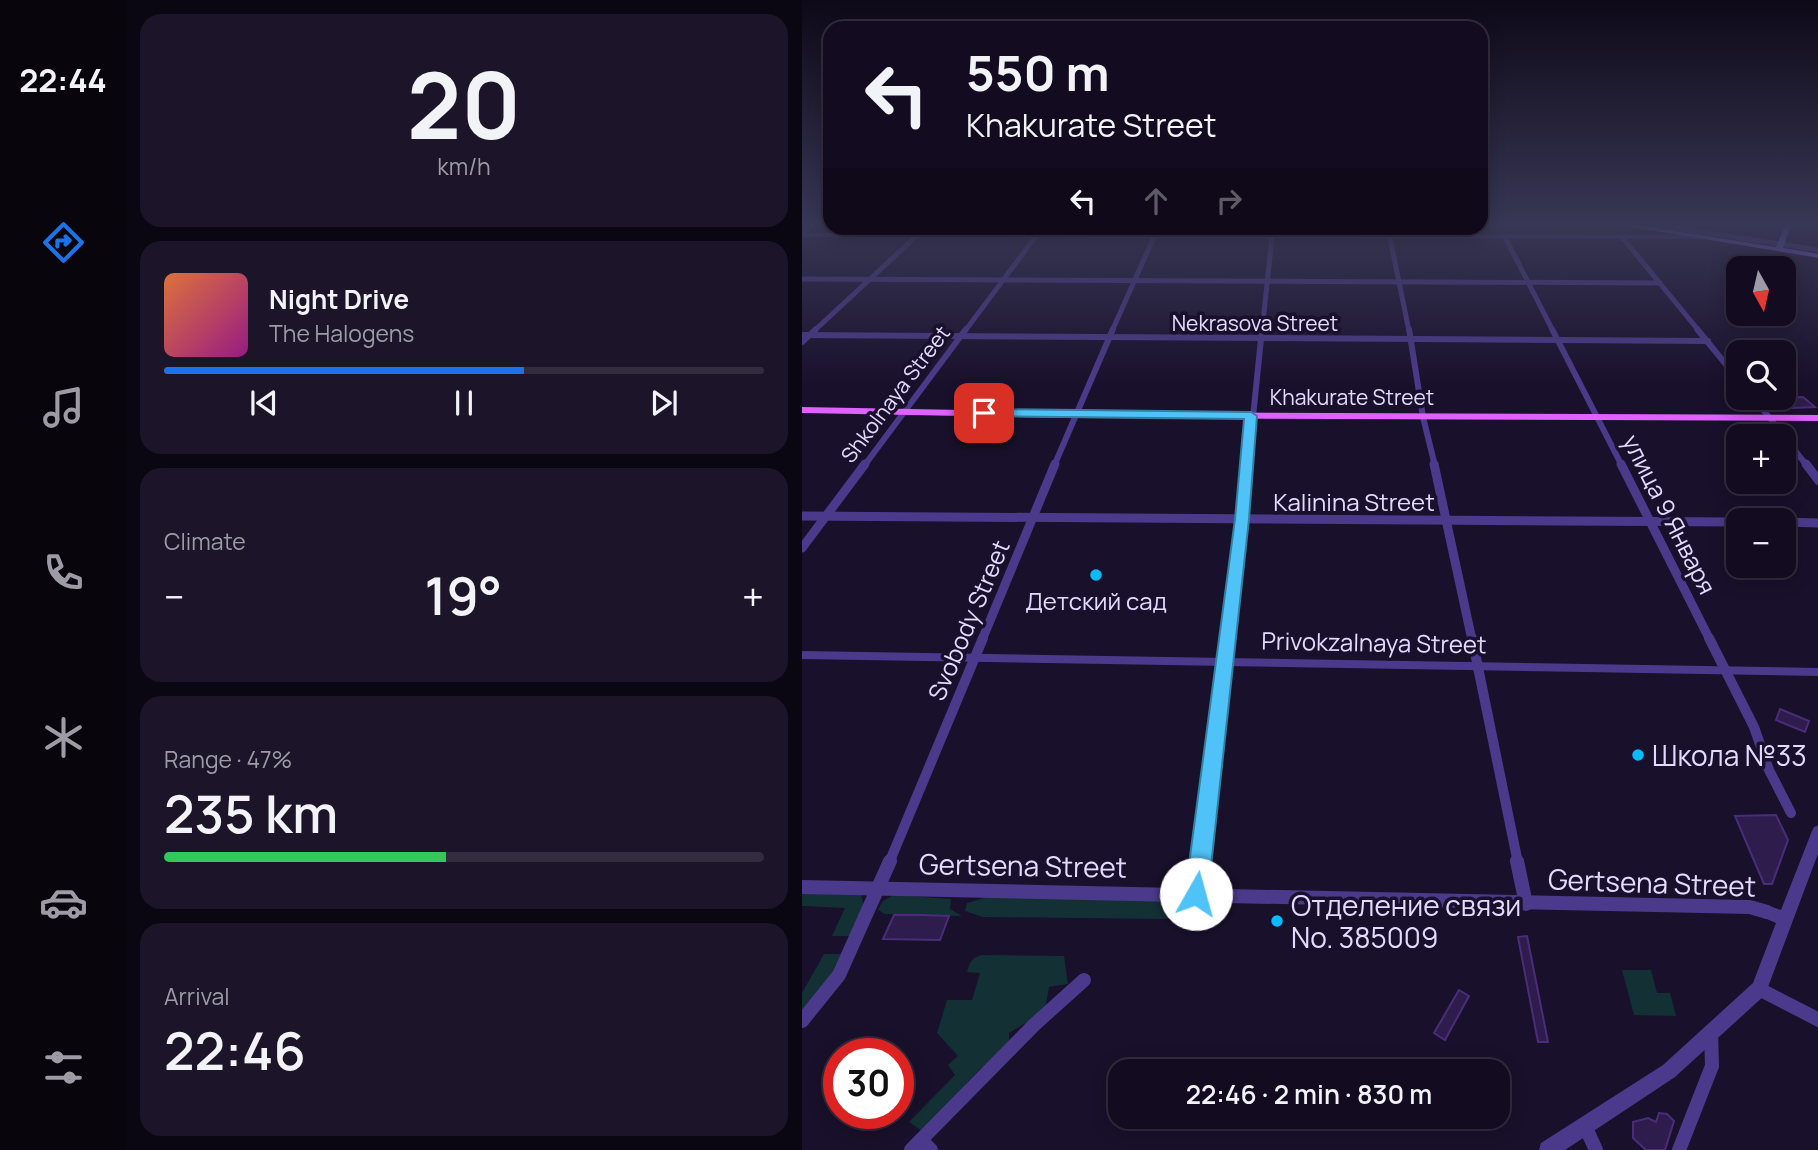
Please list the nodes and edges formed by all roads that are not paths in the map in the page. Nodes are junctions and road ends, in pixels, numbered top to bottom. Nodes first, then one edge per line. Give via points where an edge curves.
1 (802, 279) edge
2 (1399, 279) edge
3 (1526, 279) edge
4 (1656, 279) edge
5 (869, 280) junction
6 (1002, 281) junction
7 (1133, 281) junction
8 (1269, 281) junction
9 (1400, 282) junction
10 (1528, 282) junction
11 (1660, 283) junction
12 (806, 335) edge
13 (961, 336) junction
14 (1107, 339) junction
15 (1260, 339) junction
16 (1411, 339) junction
17 (1558, 340) junction
18 (1708, 341) junction
19 (802, 342) edge
20 (1726, 364) edge
21 (802, 410) edge
22 (1763, 410) edge
23 (905, 412) junction
24 (1075, 415) junction
25 (1251, 416) junction
26 (1423, 417) junction
27 (1597, 418) junction
28 (1769, 418) junction
29 (1819, 418) edge
30 (1774, 424) edge
31 (1796, 451) edge
32 (1819, 481) edge
33 (802, 516) edge
34 (826, 516) junction
35 (1034, 518) junction
36 (1242, 519) junction
37 (1448, 521) junction
38 (1649, 522) junction
39 (1726, 522) edge
40 (1796, 522) edge
41 (1819, 523) edge
42 (802, 548) edge
43 (802, 655) edge
44 (975, 657) junction
45 (1224, 660) junction
46 (1476, 665) junction
47 (1725, 670) junction
48 (1819, 672) edge
49 (1791, 813) dead end
50 (1819, 831) edge
51 (802, 887) edge
52 (878, 888) junction
53 (1196, 894) junction
54 (1526, 904) junction
55 (1767, 912) joint
56 (1786, 919) junction
57 (1084, 980) dead end
58 (1759, 989) junction
59 (1819, 1020) edge
60 (802, 1021) edge
61 (1711, 1032) junction
62 (1585, 1126) junction
63 (921, 1147) edge
64 (1548, 1150) edge
65 (1596, 1150) edge
66 (1679, 1150) edge

1 - 5 street
2 - 9 street
3 - 10 street, улица 9 Января
4 - 11 street
5 - 6 street
5 - 12 street
6 - 7 street
6 - 13 street, Shkolnaya Street
7 - 8 street
7 - 14 street, Svobody Street
8 - 9 street
8 - 15 street
9 - 10 street
9 - 16 street
10 - 11 street
10 - 17 street, улица 9 Января
11 - 18 street
12 - 13 street, Nekrasova Street
12 - 19 street
13 - 14 street, Nekrasova Street
13 - 23 street, Shkolnaya Street
14 - 15 street, Nekrasova Street
14 - 24 street, Svobody Street
15 - 16 street, Nekrasova Street
15 - 25 street
16 - 17 street, Nekrasova Street
16 - 26 street
17 - 18 street, Nekrasova Street
17 - 27 street, улица 9 Января
18 - 20 street
21 - 23 main road, Khakurate Street
22 - 28 street
23 - 24 main road, Khakurate Street
23 - 34 street, Shkolnaya Street
24 - 25 main road, Khakurate Street
24 - 35 street, Svobody Street
25 - 26 main road, Khakurate Street
25 - 36 street
26 - 27 main road, Khakurate Street
26 - 37 street
27 - 28 main road, Khakurate Street
27 - 38 street, улица 9 Января
28 - 29 main road, Khakurate Street
28 - 30 street
31 - 32 street
33 - 34 street, Kalinina Street
34 - 35 street, Kalinina Street
34 - 42 street, Shkolnaya Street
35 - 36 street, Kalinina Street
35 - 44 street, Svobody Street
36 - 37 street, Kalinina Street
36 - 45 street
37 - 38 street, Kalinina Street
37 - 46 street
38 - 39 street, Kalinina Street
38 - 47 street, улица 9 Января
40 - 41 street
43 - 44 street, Privokzalnaya Street
44 - 45 street, Privokzalnaya Street
44 - 52 street, Svobody Street
45 - 46 street, Privokzalnaya Street
45 - 53 street
46 - 47 street, Privokzalnaya Street
46 - 54 street
47 - 48 street, Privokzalnaya Street
47 - 49 street, улица 9 Января
50 - 56 street
51 - 52 street, Gertsena Street
52 - 53 street, Gertsena Street
52 - 60 street, Svobody Street via 839,975
53 - 54 street, Gertsena Street
54 - 55 street, Gertsena Street via 1749,907
55 - 56 street, Gertsena Street
56 - 58 street
57 - 63 street via 1034,1025
58 - 59 street
58 - 61 street
61 - 62 street via 1669,1071
61 - 66 street via 1710,1073
62 - 64 street
62 - 65 street

